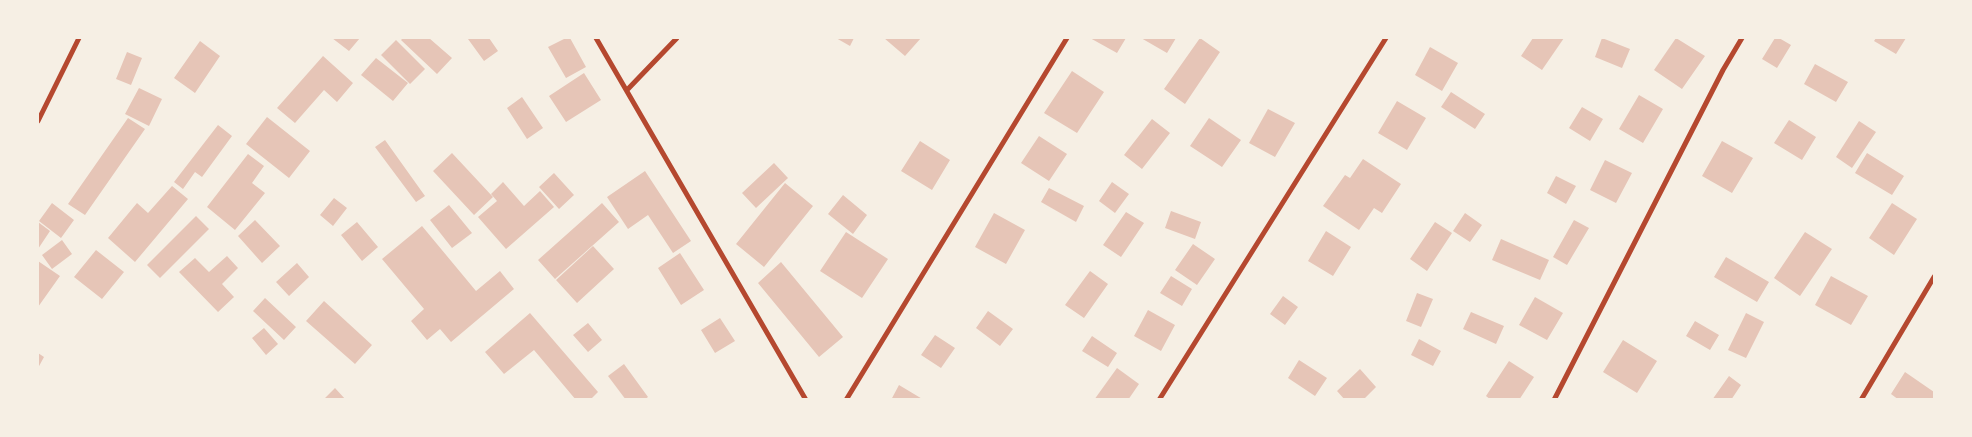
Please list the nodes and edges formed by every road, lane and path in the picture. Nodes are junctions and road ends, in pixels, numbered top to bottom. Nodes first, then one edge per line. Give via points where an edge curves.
1 (79, 38) edge
2 (596, 38) edge
3 (677, 38) edge
4 (1067, 38) edge
5 (1386, 38) edge
6 (1742, 38) edge
7 (627, 90) junction
8 (38, 121) edge
9 (1934, 277) edge
10 (806, 400) edge
11 (846, 400) edge
12 (1159, 400) edge
13 (1554, 400) edge
14 (1861, 400) edge

1 - 8 street
2 - 7 street
3 - 7 street
4 - 11 street
5 - 12 street
6 - 13 street
7 - 10 street
9 - 14 street

